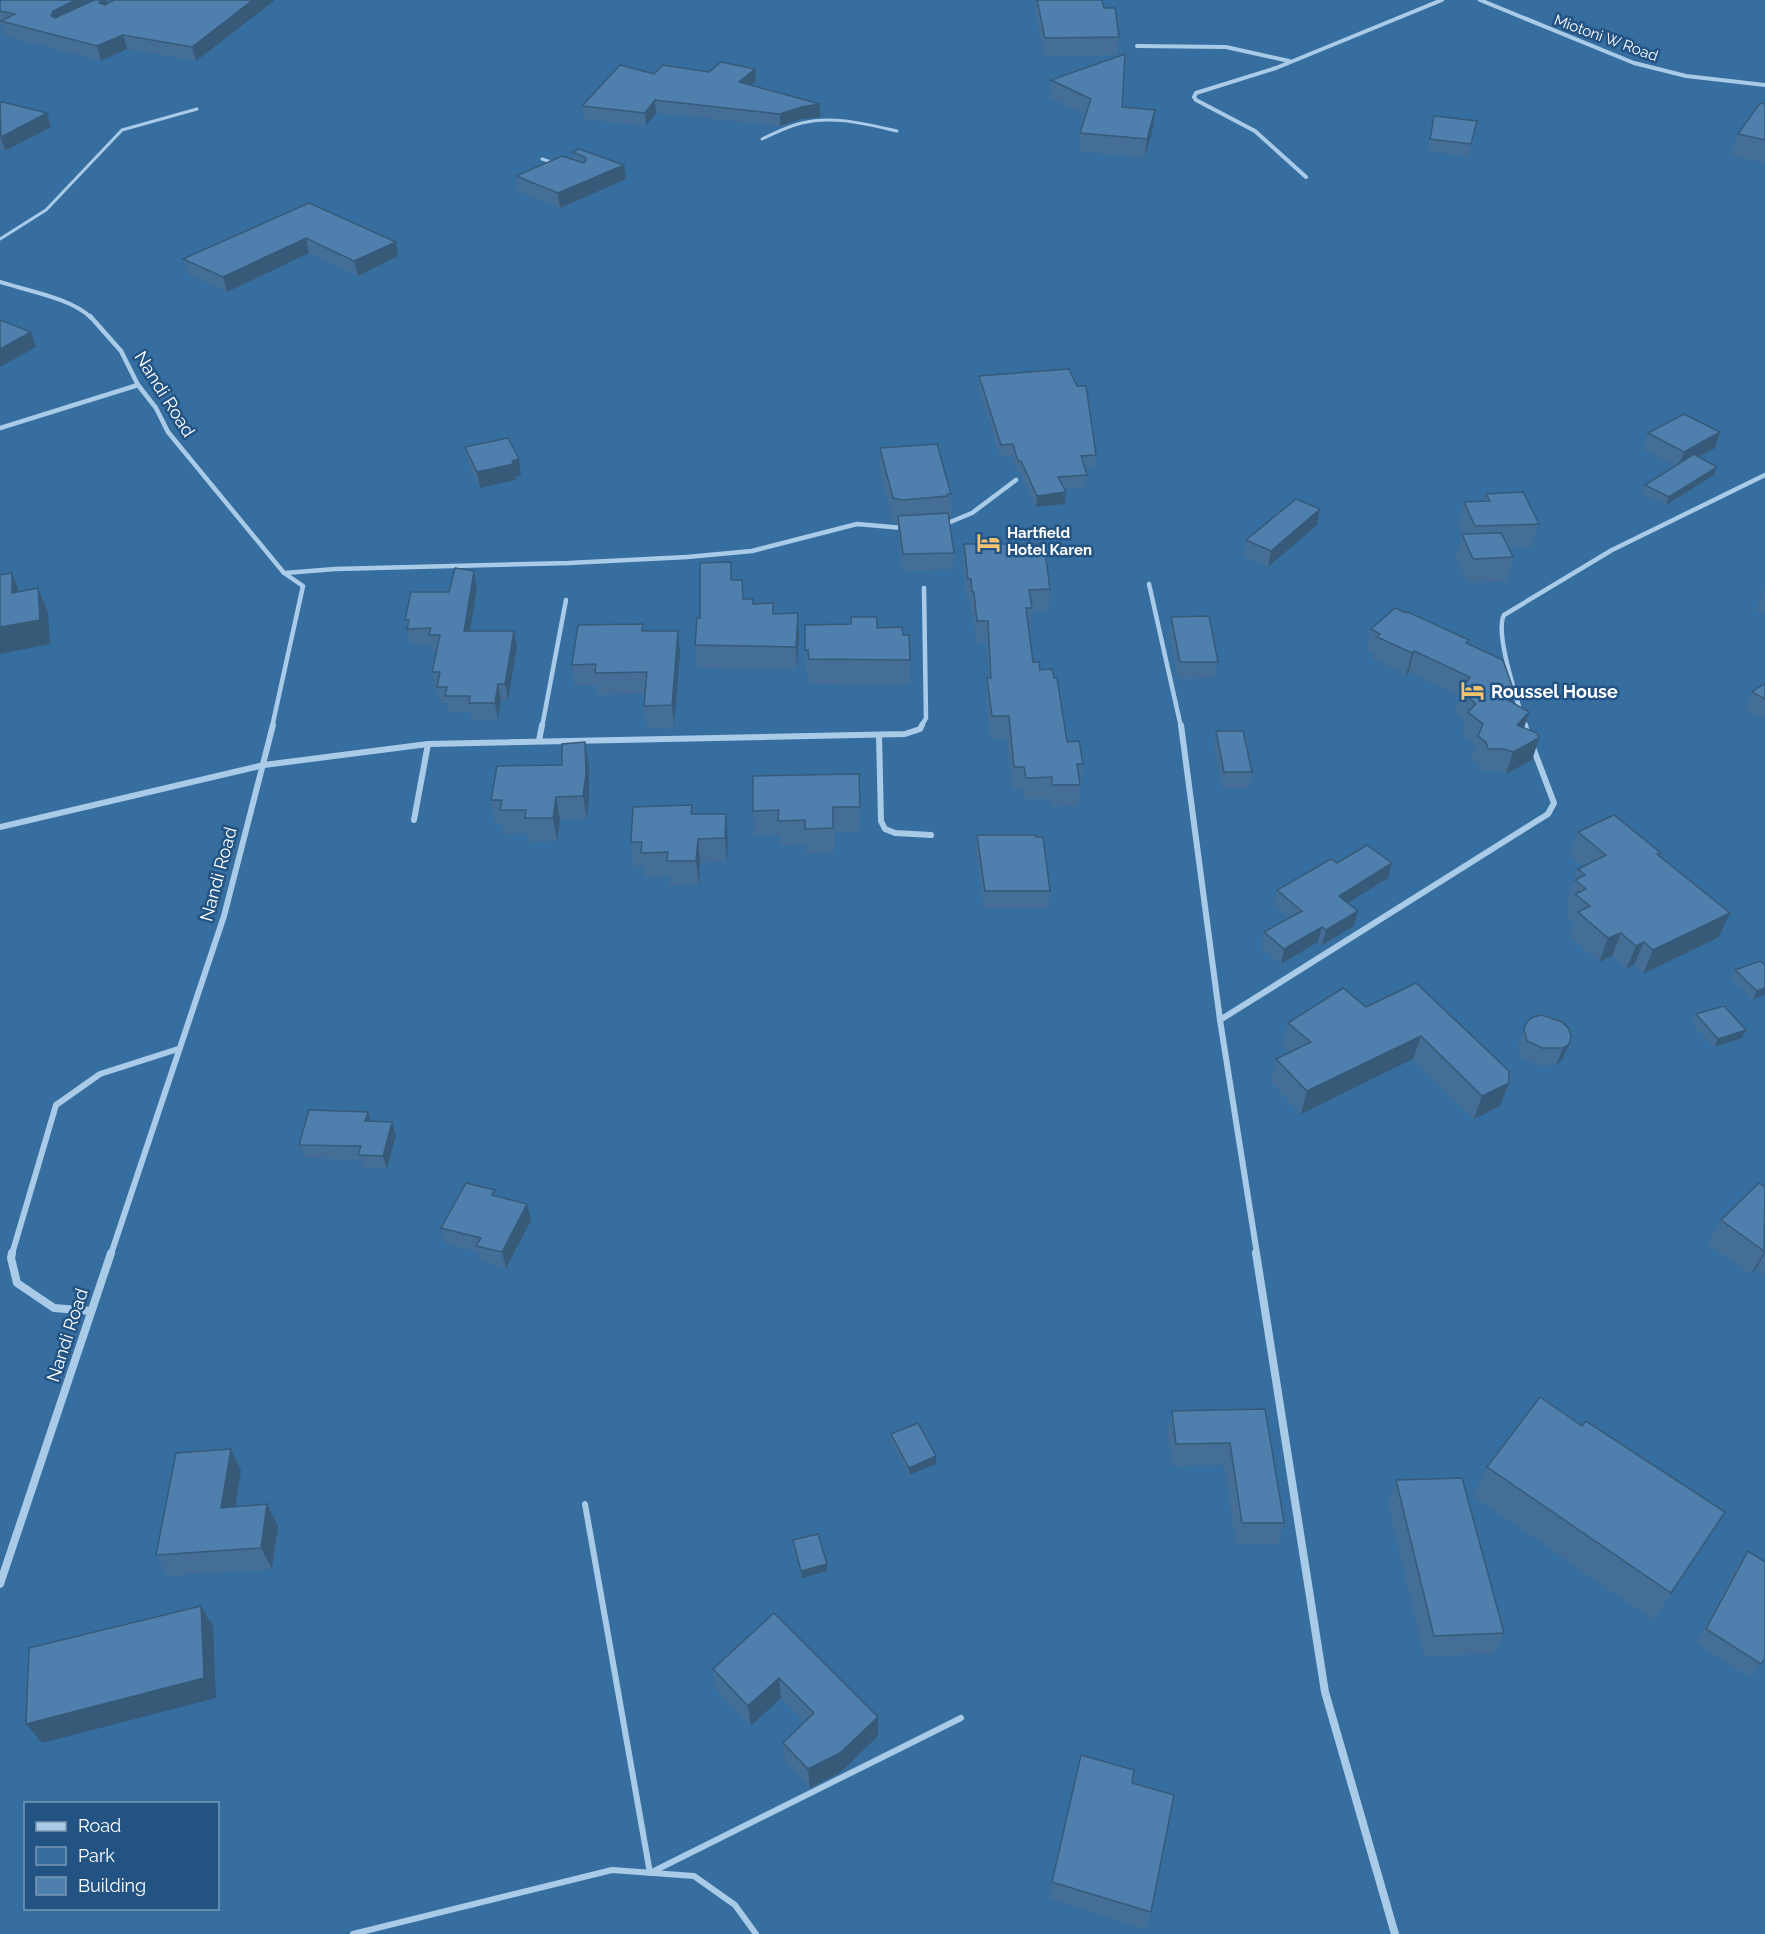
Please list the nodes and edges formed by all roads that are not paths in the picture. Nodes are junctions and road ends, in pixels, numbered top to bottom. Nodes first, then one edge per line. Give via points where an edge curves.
1 (1442, 0) edge
2 (1480, 0) edge
3 (1137, 46) dead end
4 (1290, 62) junction
5 (1765, 85) edge
6 (197, 109) dead end
7 (897, 131) dead end
8 (762, 139) dead end
9 (542, 159) dead end
10 (563, 166) edge
11 (1306, 177) dead end
12 (0, 239) edge
13 (0, 282) edge
14 (138, 385) junction
15 (0, 428) edge
16 (1765, 475) edge
17 (1016, 480) dead end
18 (934, 526) edge
19 (913, 528) edge
20 (284, 573) junction
21 (1149, 584) dead end
22 (924, 588) dead end
23 (566, 600) dead end
24 (879, 735) junction
25 (539, 741) junction
26 (428, 744) junction
27 (264, 765) junction
28 (414, 820) dead end
29 (0, 827) edge
30 (931, 835) dead end
31 (1220, 1020) junction
32 (178, 1049) junction
33 (91, 1311) junction
34 (585, 1504) dead end
35 (0, 1584) edge
36 (961, 1718) dead end
37 (650, 1873) junction
38 (353, 1934) edge
39 (756, 1934) edge
40 (1395, 1934) edge

1 - 4 street
2 - 5 street, Miotoni W Road via 1634,63 1686,76
3 - 4 street via 1226,47
4 - 11 street via 1196,93 1194,97 1255,131
6 - 12 lane via 122,130 46,210
7 - 8 lane via 821,120 804,122
9 - 10 lane
13 - 14 street, Nandi Road via 64,302 87,314 121,351
14 - 15 street
14 - 20 street, Nandi Road via 168,432
16 - 31 street via 1612,550 1504,615 1500,622 1504,649 1521,718 1554,803 1548,814
17 - 18 street via 969,515 952,524
19 - 20 street via 857,524 752,551 687,557
20 - 27 street, Nandi Road via 303,586
21 - 31 street via 1180,716
22 - 24 street via 926,718 920,729
23 - 25 street
24 - 25 street
24 - 30 street via 881,821 885,829
25 - 26 street
26 - 27 street
26 - 28 street
27 - 29 street
27 - 32 street, Nandi Road via 224,916
31 - 40 street via 1325,1692
32 - 33 street, Nandi Road
32 - 33 street via 100,1074 56,1105 45,1138 10,1258 18,1283 54,1308
33 - 35 street, Nandi Road
34 - 37 lane
36 - 37 lane
37 - 38 lane via 612,1870
37 - 39 lane via 694,1876 735,1905

